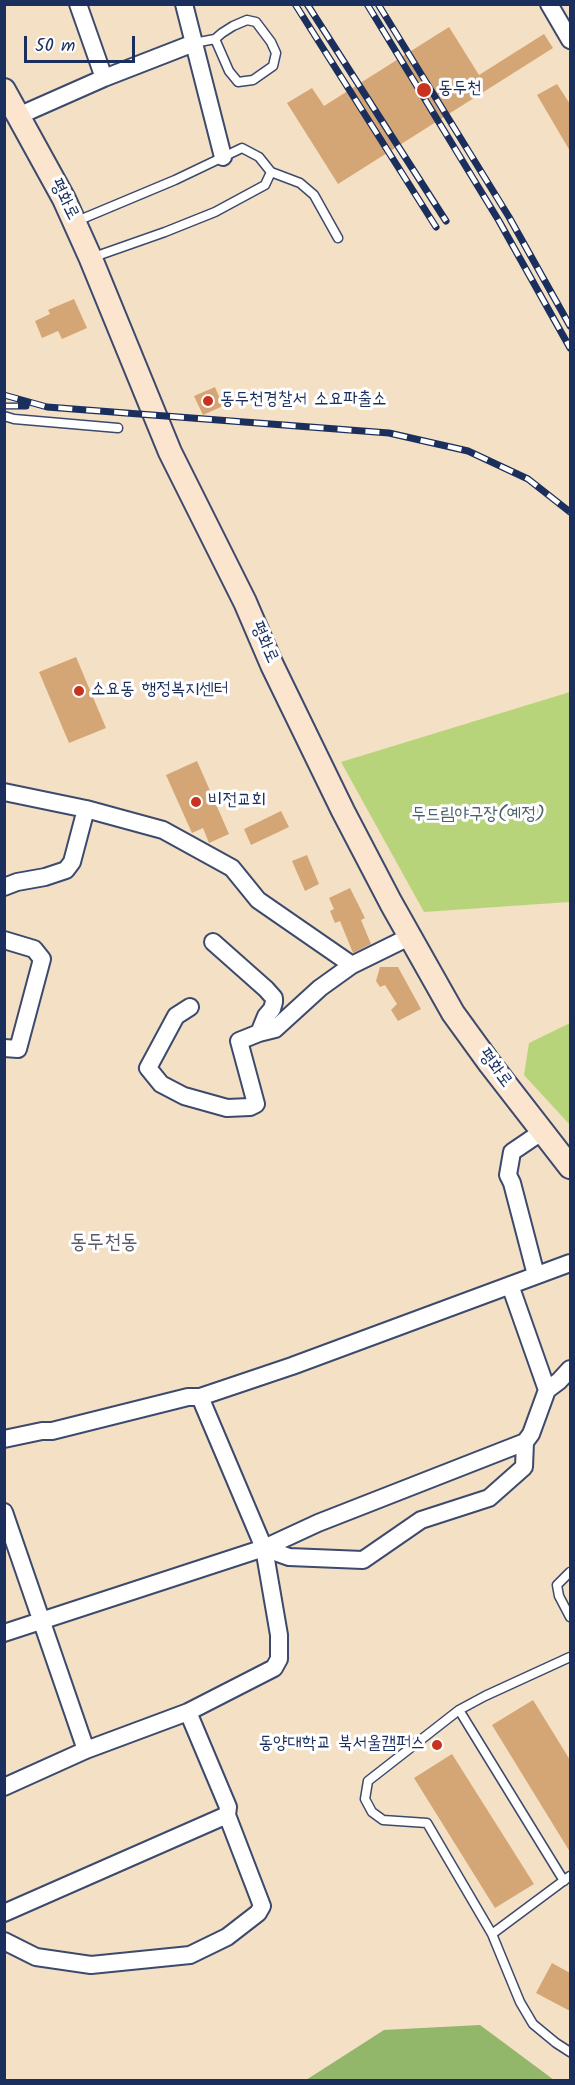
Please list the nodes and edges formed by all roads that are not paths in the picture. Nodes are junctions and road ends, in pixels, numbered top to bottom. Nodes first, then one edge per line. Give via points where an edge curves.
1 (78, 4) edge
2 (184, 4) edge
3 (549, 4) edge
4 (215, 39) junction
5 (570, 40) edge
6 (194, 43) junction
7 (104, 78) junction
8 (4, 90) edge
9 (18, 116) junction
10 (223, 157) junction
11 (272, 172) junction
12 (75, 222) junction
13 (338, 238) dead end
14 (91, 259) junction
15 (4, 416) edge
16 (118, 428) dead end
17 (4, 792) edge
18 (86, 809) junction
19 (4, 887) edge
20 (409, 937) junction
21 (4, 940) edge
22 (213, 942) dead end
23 (352, 965) junction
24 (190, 1007) dead end
25 (259, 1033) junction
26 (4, 1048) edge
27 (543, 1131) junction
28 (570, 1167) edge
29 (570, 1263) edge
30 (536, 1275) junction
31 (510, 1285) junction
32 (570, 1369) edge
33 (547, 1390) junction
34 (200, 1397) junction
35 (4, 1439) edge
36 (525, 1442) junction
37 (4, 1512) edge
38 (264, 1548) junction
39 (570, 1572) edge
40 (570, 1617) edge
41 (41, 1622) junction
42 (4, 1633) edge
43 (570, 1657) edge
44 (459, 1710) junction
45 (188, 1713) junction
46 (86, 1750) junction
47 (4, 1787) edge
48 (227, 1815) junction
49 (567, 1879) edge
50 (4, 1913) edge
51 (492, 1934) junction
52 (4, 1941) edge
53 (570, 2052) edge

1 - 7 street
2 - 6 street
3 - 5 street
4 - 4 lane via 238,82 254,80 273,66 276,53 256,22 247,20
4 - 6 lane
6 - 7 street
6 - 10 street
7 - 9 street
8 - 9 main road, 평화로
9 - 12 main road, 평화로
10 - 11 lane via 242,148 259,157
10 - 12 lane
11 - 13 lane via 300,183 314,195
11 - 14 lane via 265,185 215,212
12 - 14 main road, 평화로
14 - 20 main road, 평화로 via 170,452 343,811
15 - 16 lane
17 - 18 street
18 - 19 street via 72,862 66,870
18 - 23 street via 163,830 232,868 258,900
20 - 23 street
20 - 27 main road, 평화로 via 453,1013
21 - 26 street via 34,949 42,959 18,1049
22 - 25 street via 274,998
23 - 25 street via 275,1029
24 - 25 street via 176,1016 148,1068 161,1084 184,1096 227,1108 256,1104 239,1041
27 - 28 main road, 평화로
27 - 30 street via 512,1152 508,1175
29 - 30 street
30 - 31 street
31 - 33 street
31 - 34 street
32 - 33 street
33 - 36 street
34 - 35 street
34 - 38 street
36 - 38 street
36 - 38 street via 524,1467 489,1498 422,1520 363,1560 289,1557
37 - 41 street
38 - 41 street
38 - 45 street via 279,1635 279,1659 274,1668
39 - 40 lane via 556,1585
41 - 42 street
41 - 46 street
43 - 44 lane
44 - 49 lane
44 - 51 lane via 368,1781 365,1799 372,1812 383,1820 427,1823
45 - 46 street
45 - 48 street via 228,1807
46 - 47 street
48 - 50 street
48 - 52 street via 262,1906 227,1937 190,1955 91,1965 36,1957
49 - 51 lane
51 - 53 lane via 533,2024

